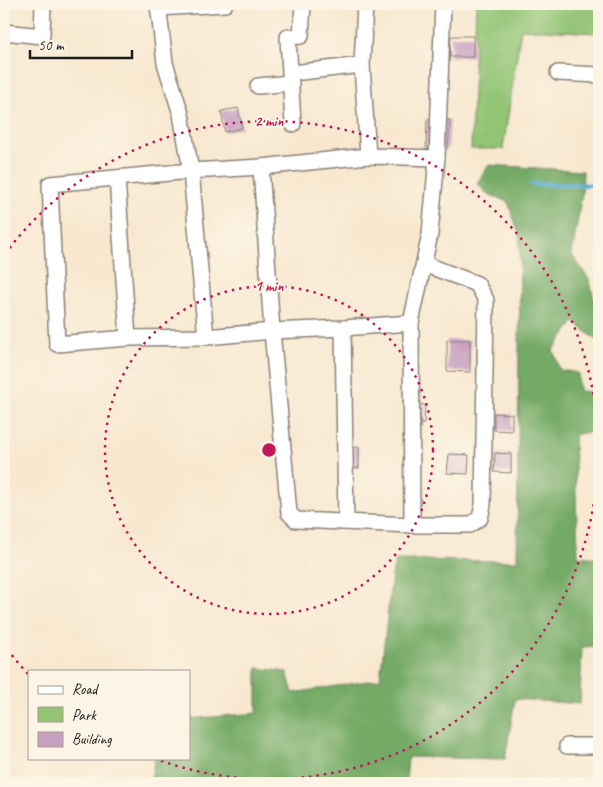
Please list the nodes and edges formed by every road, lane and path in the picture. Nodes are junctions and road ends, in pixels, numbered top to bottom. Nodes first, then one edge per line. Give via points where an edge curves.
1 (43, 4) edge
2 (225, 4) edge
3 (303, 4) edge
4 (365, 4) edge
5 (442, 4) edge
6 (158, 6) edge
7 (4, 32) edge
8 (362, 65) junction
9 (558, 73) dead end
10 (599, 75) edge
11 (296, 78) junction
12 (258, 86) dead end
13 (293, 124) dead end
14 (368, 156) junction
15 (437, 158) junction
16 (261, 167) junction
17 (191, 171) junction
18 (117, 178) junction
19 (424, 264) junction
20 (411, 323) junction
21 (343, 328) junction
22 (272, 331) junction
23 (206, 337) junction
24 (128, 338) junction
25 (346, 522) junction
26 (412, 525) junction
27 (567, 746) dead end
28 (599, 746) edge

1 - 7 street via 42,36
2 - 6 street
3 - 11 street via 301,36 288,37
4 - 8 street
5 - 15 street
6 - 17 street via 165,64 181,114
8 - 11 street
8 - 14 street
9 - 10 street
11 - 12 street
11 - 13 street
14 - 15 street
14 - 16 street
15 - 19 street
16 - 17 street
16 - 22 street
17 - 18 street
17 - 23 street
18 - 24 street
18 - 24 street via 50,184 57,344
19 - 20 street
19 - 26 street via 477,284 486,300 483,505 480,518 470,525
20 - 21 street
20 - 26 street
21 - 22 street
21 - 25 street
22 - 23 street
22 - 25 street via 289,513 296,520
23 - 24 street
25 - 26 street
27 - 28 street

